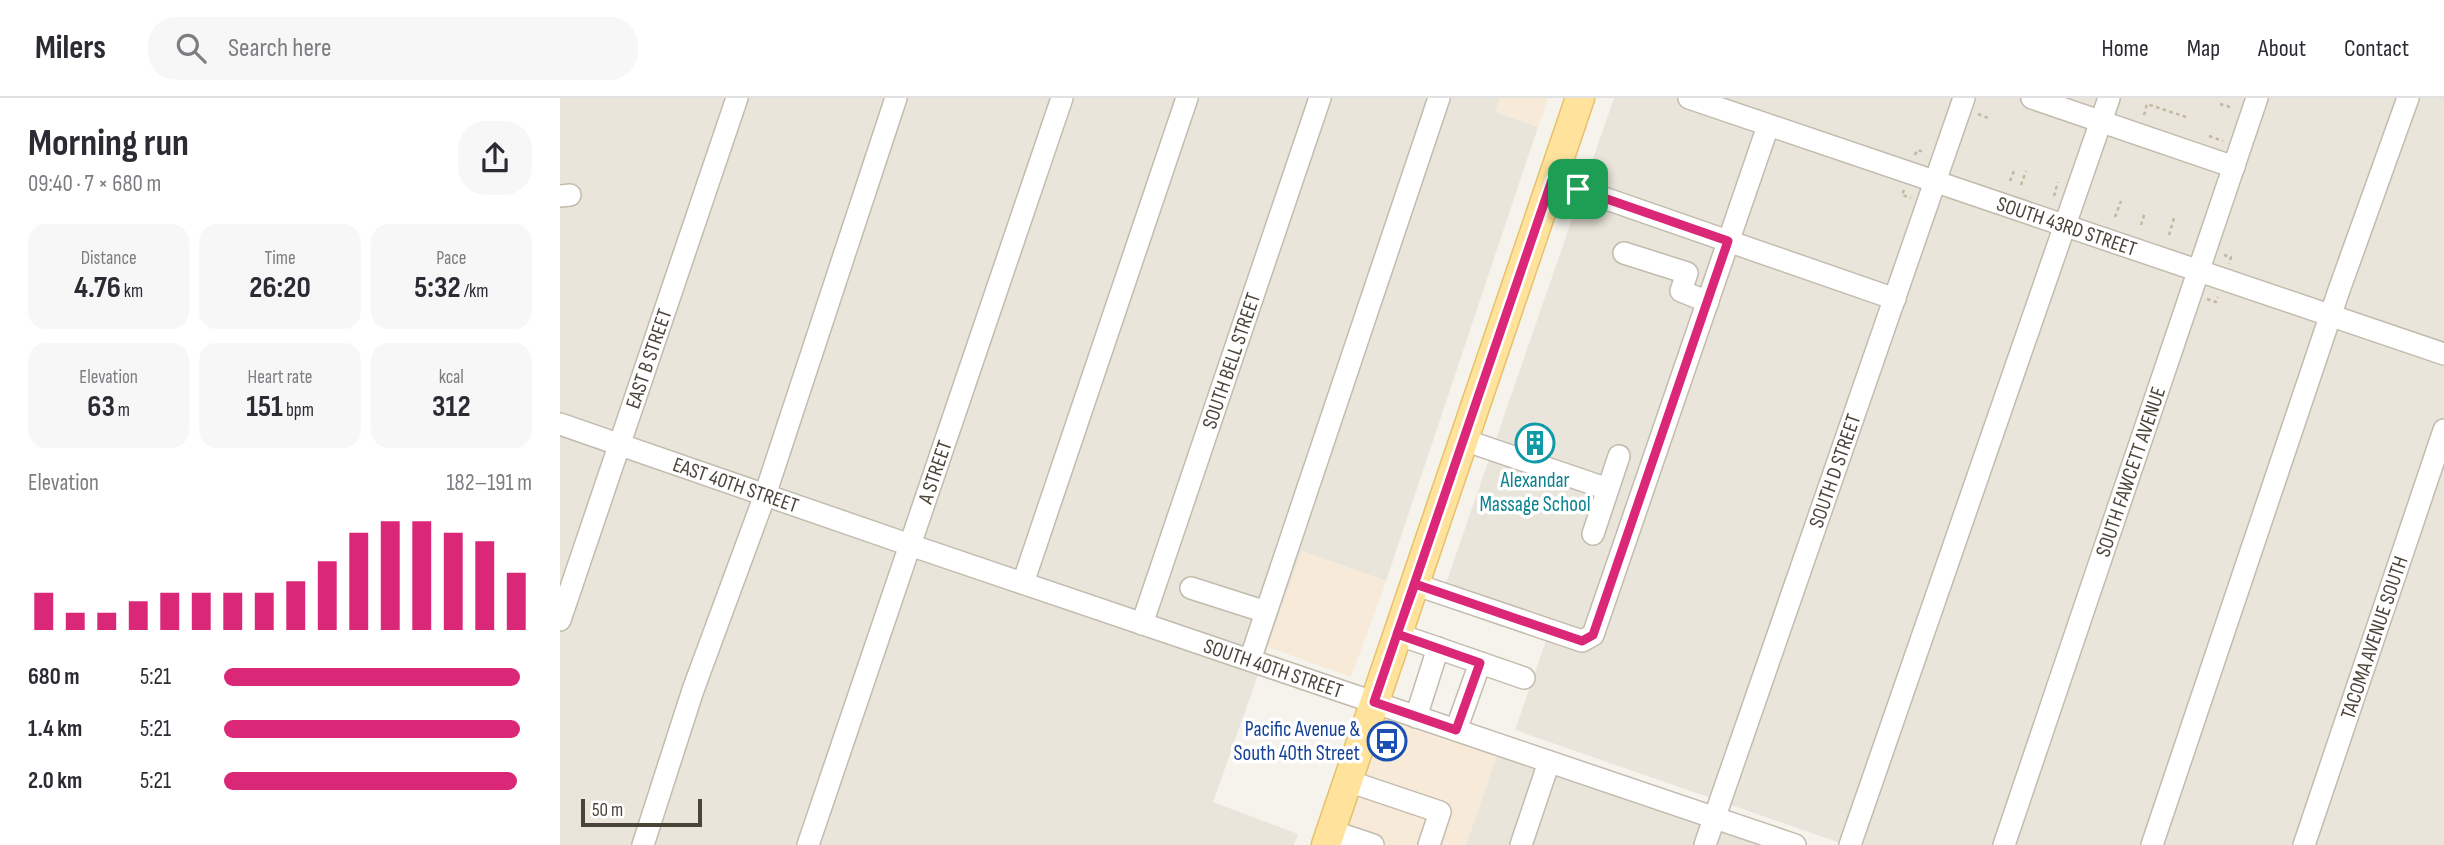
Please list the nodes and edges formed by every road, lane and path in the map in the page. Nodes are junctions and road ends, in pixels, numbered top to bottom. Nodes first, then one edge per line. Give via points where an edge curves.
1 (737, 98) edge
2 (896, 98) edge
3 (1062, 98) edge
4 (1188, 98) edge
5 (1320, 98) edge
6 (1439, 98) edge
7 (1580, 98) edge
8 (1689, 98) edge
9 (1964, 98) edge
10 (2032, 98) edge
11 (2109, 98) edge
12 (2257, 98) edge
13 (2408, 98) edge
14 (1714, 102) edge
15 (2189, 118) dead end
16 (2101, 122) junction
17 (1769, 126) junction
18 (2138, 134) junction
19 (1925, 152) dead end
20 (1914, 158) dead end
21 (2234, 167) junction
22 (2015, 168) dead end
23 (2026, 171) dead end
24 (1552, 180) junction
25 (2010, 181) dead end
26 (2059, 182) dead end
27 (1935, 183) junction
28 (1906, 184) dead end
29 (2021, 185) dead end
30 (2054, 196) dead end
31 (1914, 199) dead end
32 (2121, 201) dead end
33 (2145, 212) dead end
34 (2115, 217) dead end
35 (2174, 218) dead end
36 (2141, 225) dead end
37 (2066, 227) junction
38 (2169, 234) dead end
39 (1728, 241) junction
40 (1624, 253) dead end
41 (2221, 254) dead end
42 (2231, 257) dead end
43 (2199, 270) junction
44 (2219, 294) dead end
45 (1895, 299) junction
46 (2207, 299) dead end
47 (1708, 302) junction
48 (2331, 315) junction
49 (2444, 354) edge
50 (560, 424) edge
51 (2444, 430) edge
52 (1464, 440) junction
53 (619, 444) junction
54 (1619, 456) dead end
55 (1608, 489) junction
56 (765, 495) junction
57 (1593, 534) dead end
58 (909, 545) junction
59 (1023, 583) junction
60 (1415, 584) junction
61 (1191, 588) dead end
62 (1266, 612) junction
63 (560, 620) edge
64 (1142, 624) junction
65 (1397, 634) junction
66 (1438, 648) junction
67 (1250, 660) junction
68 (1480, 663) junction
69 (1524, 678) dead end
70 (1374, 702) junction
71 (1416, 717) junction
72 (1456, 730) junction
73 (1549, 762) junction
74 (1348, 780) junction
75 (1715, 818) junction
76 (1328, 838) edge
77 (643, 845) edge
78 (808, 845) edge
79 (1373, 845) edge
80 (1429, 845) edge
81 (1521, 845) edge
82 (1705, 845) edge
83 (1795, 845) edge
84 (1850, 845) edge
85 (2004, 845) edge
86 (2152, 845) edge
87 (2304, 845) edge

1 - 53 street, EAST B STREET
2 - 56 street
3 - 58 street, A STREET
4 - 59 street
5 - 64 street, SOUTH BELL STREET
6 - 62 street
7 - 24 main road
8 - 14 street, SOUTH 43RD STREET
9 - 27 street, SOUTH D STREET
10 - 16 street
11 - 16 street
12 - 21 street, SOUTH FAWCETT AVENUE
13 - 48 street
14 - 17 street, SOUTH 43RD STREET
15 - 18 path via 2147,104
16 - 18 street
16 - 37 street
17 - 27 street, SOUTH 43RD STREET
17 - 39 street
18 - 21 street
19 - 20 path via 1917,150
21 - 43 street, SOUTH FAWCETT AVENUE
22 - 25 path
23 - 29 path
24 - 39 street
24 - 52 main road
26 - 30 path
27 - 37 street, SOUTH 43RD STREET
27 - 45 street, SOUTH D STREET
28 - 31 path via 1902,195
32 - 34 path
33 - 36 path
35 - 38 path
37 - 43 street, SOUTH 43RD STREET
37 - 84 street
39 - 45 street
39 - 47 street
40 - 47 street via 1687,273 1681,291
41 - 42 path
43 - 48 street, SOUTH 43RD STREET
43 - 85 street, SOUTH FAWCETT AVENUE
44 - 46 path via 2216,302
45 - 75 street, SOUTH D STREET
47 - 60 street via 1593,635 1582,641
48 - 49 street, SOUTH 43RD STREET
48 - 86 street
50 - 53 street, EAST 40TH STREET
51 - 87 street, TACOMA AVENUE SOUTH
52 - 55 street
52 - 60 main road
53 - 56 street, EAST 40TH STREET
53 - 63 street, EAST B STREET
54 - 55 street
55 - 57 street
56 - 58 street, EAST 40TH STREET
56 - 77 street via 692,690
58 - 59 street, SOUTH 40TH STREET
58 - 78 street, A STREET
59 - 64 street, SOUTH 40TH STREET
60 - 65 main road
61 - 62 street
62 - 67 street
64 - 67 street, SOUTH 40TH STREET
65 - 66 street
65 - 70 main road
66 - 68 street
66 - 71 street
67 - 70 street, SOUTH 40TH STREET
68 - 69 street
68 - 72 street
70 - 71 street, SOUTH 40TH STREET
70 - 74 main road
71 - 72 street, SOUTH 40TH STREET
72 - 73 street, SOUTH 40TH STREET
73 - 75 street, SOUTH 40TH STREET
73 - 81 street
74 - 76 main road
74 - 80 street via 1440,812
75 - 82 street, SOUTH D STREET
75 - 83 street, SOUTH 40TH STREET
76 - 79 street

